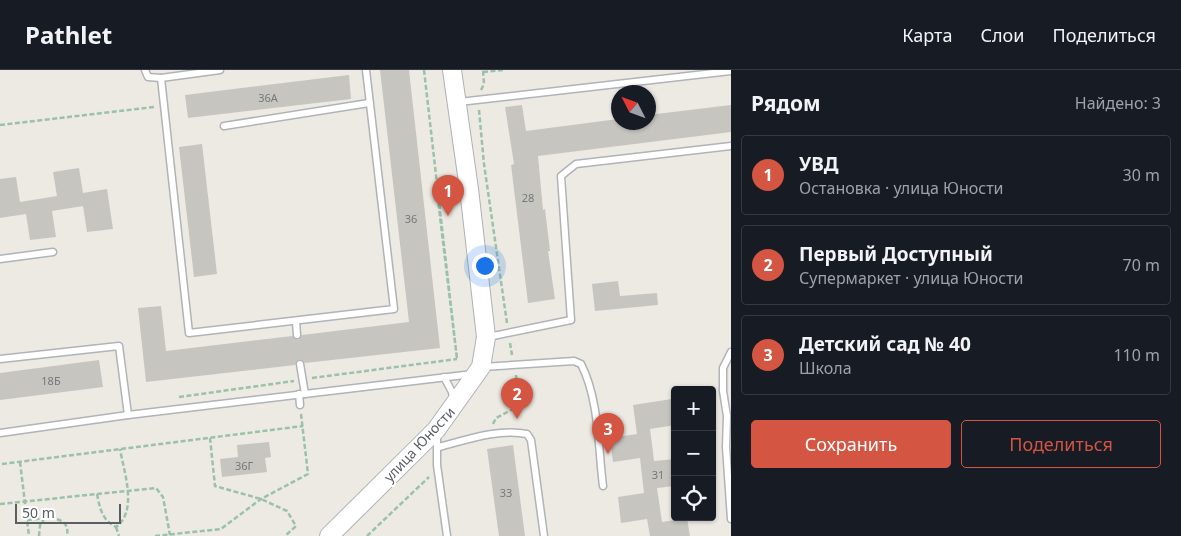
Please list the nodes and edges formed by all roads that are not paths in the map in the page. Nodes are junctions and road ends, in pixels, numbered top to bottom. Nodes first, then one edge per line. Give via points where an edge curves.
1 (145, 70) edge
2 (220, 70) edge
3 (366, 70) edge
4 (452, 70) edge
5 (731, 71) edge
6 (708, 72) edge
7 (161, 78) junction
8 (369, 103) junction
9 (457, 103) junction
10 (224, 126) dead end
11 (731, 146) edge
12 (53, 252) dead end
13 (0, 258) edge
14 (296, 321) junction
15 (297, 335) dead end
16 (486, 337) junction
17 (731, 352) edge
18 (0, 359) edge
19 (300, 364) dead end
20 (480, 370) junction
21 (444, 377) junction
22 (302, 394) junction
23 (300, 405) road end
24 (455, 407) junction
25 (128, 415) junction
26 (729, 416) edge
27 (0, 432) edge
28 (438, 439) junction
29 (603, 486) dead end
30 (731, 519) edge
31 (337, 533) edge
32 (447, 536) edge
33 (544, 536) edge

1 - 7 lane via 148,77
2 - 7 lane
3 - 8 lane
4 - 9 street, улица Юности
5 - 6 lane
6 - 9 lane
7 - 14 lane via 189,333
8 - 10 lane
8 - 14 lane via 394,309
9 - 16 street, улица Юности
11 - 16 lane via 576,164 561,176 571,320
12 - 13 lane
14 - 15 lane
16 - 20 street, улица Юности
17 - 26 lane via 723,368 723,391
18 - 25 lane via 119,346
19 - 22 lane
20 - 21 lane
20 - 24 street, улица Юности
20 - 29 lane via 574,361 581,364 592,400
21 - 22 lane
21 - 24 lane
22 - 23 lane
22 - 25 lane
24 - 28 street, улица Юности
25 - 27 lane
26 - 30 lane via 726,447
28 - 31 street, улица Юности
28 - 32 lane via 437,465
28 - 33 lane via 516,432 527,434 531,440

